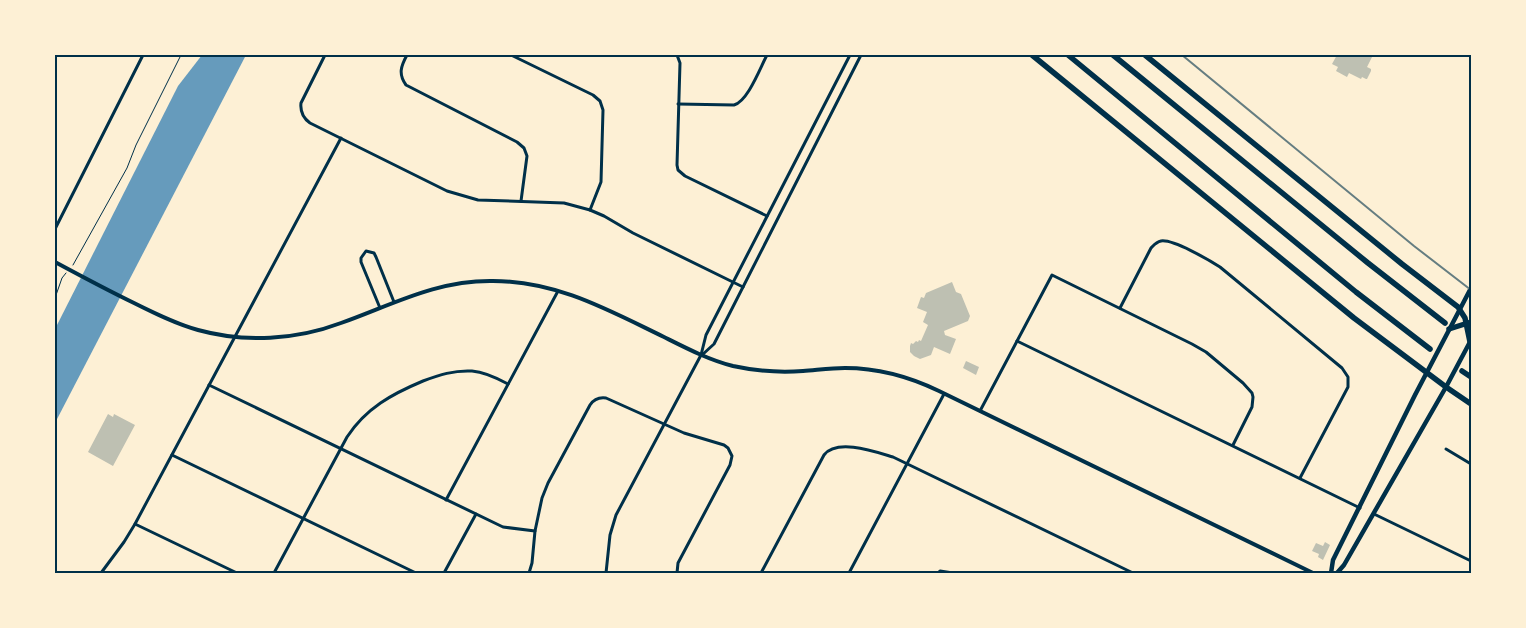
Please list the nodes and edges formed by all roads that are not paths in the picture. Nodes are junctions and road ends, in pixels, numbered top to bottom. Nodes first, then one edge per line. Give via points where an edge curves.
1 (143, 55) edge
2 (325, 55) edge
3 (407, 55) edge
4 (511, 55) edge
5 (677, 55) edge
6 (767, 55) edge
7 (850, 55) edge
8 (861, 55) edge
9 (1032, 55) edge
10 (1068, 55) edge
11 (1113, 55) edge
12 (1144, 55) edge
13 (678, 104) junction
14 (341, 138) junction
15 (521, 201) junction
16 (590, 210) junction
17 (767, 216) junction
18 (55, 229) edge
19 (55, 262) edge
20 (732, 282) junction
21 (743, 287) junction
22 (1471, 288) edge
23 (558, 290) junction
24 (394, 302) junction
25 (380, 308) junction
26 (1120, 308) junction
27 (1460, 309) junction
28 (1469, 322) edge
29 (1445, 323) dead end
30 (1449, 330) junction
31 (235, 337) junction
32 (1017, 341) junction
33 (1470, 341) edge
34 (1430, 349) dead end
35 (701, 355) junction
36 (1462, 371) dead end
37 (1426, 372) junction
38 (1471, 377) edge
39 (508, 384) junction
40 (209, 385) junction
41 (1446, 387) junction
42 (944, 394) junction
43 (1471, 404) edge
44 (980, 411) junction
45 (664, 425) junction
46 (1233, 445) junction
47 (341, 448) junction
48 (1446, 449) dead end
49 (172, 455) junction
50 (907, 464) junction
51 (1471, 464) edge
52 (1300, 478) junction
53 (446, 500) junction
54 (1360, 508) junction
55 (476, 514) junction
56 (1374, 514) junction
57 (303, 518) junction
58 (135, 524) junction
59 (535, 531) junction
60 (1471, 561) edge
61 (939, 572) edge
62 (101, 573) edge
63 (237, 573) edge
64 (274, 573) edge
65 (416, 573) edge
66 (444, 573) edge
67 (529, 573) edge
68 (606, 573) edge
69 (676, 573) edge
70 (761, 573) edge
71 (849, 573) edge
72 (953, 573) edge
73 (1133, 573) edge
74 (1313, 573) edge
75 (1331, 573) edge
76 (1337, 573) edge

1 - 18 street
2 - 14 street via 300,108 307,120
3 - 15 street via 401,73 403,82 410,88 524,148 527,156
4 - 16 street via 600,101 603,110 601,182
5 - 13 street via 680,63
6 - 13 street via 738,104
7 - 17 street
8 - 21 street
9 - 37 highway via 1348,313
10 - 34 highway via 1362,297
11 - 29 highway
12 - 27 highway
13 - 17 street via 677,165 681,174
14 - 15 street via 447,191 478,200
14 - 31 street
15 - 16 street via 564,203
16 - 20 street
17 - 20 street
19 - 31 street via 167,319 189,328
20 - 21 street
20 - 35 street via 706,335
21 - 35 street via 714,344
22 - 27 main road
23 - 24 street via 516,282 473,282 431,289
23 - 35 street
23 - 39 street
24 - 25 street
24 - 25 street via 374,253 366,251 361,262
25 - 31 street via 304,334
26 - 32 street via 1052,275
26 - 46 street via 1199,348 1248,389 1253,397 1252,406
26 - 52 street via 1151,248 1158,242 1168,241 1220,267 1342,368 1348,377 1348,387
27 - 28 highway
27 - 30 main road
28 - 30 highway
28 - 33 highway
30 - 37 main road
31 - 40 street
32 - 44 street
32 - 46 street
33 - 41 main road
35 - 42 street via 767,371 846,368 878,371 913,380
35 - 45 street
36 - 38 highway
37 - 41 highway
37 - 54 main road
39 - 47 street via 472,371 439,375 399,391 373,407 352,429
39 - 53 street
40 - 47 street
40 - 49 street
41 - 43 highway
41 - 56 main road
42 - 44 street
42 - 50 street
44 - 74 street
45 - 59 street via 606,398 597,399 590,405 548,483
45 - 68 street via 614,520
45 - 69 street via 724,445 732,456 678,563
46 - 52 street
47 - 53 street
47 - 57 street
48 - 51 street
49 - 57 street
49 - 58 street
50 - 70 street via 862,449 835,447 826,451
50 - 71 street
50 - 73 street
52 - 54 street
53 - 55 street
54 - 75 main road via 1333,560
55 - 59 street via 507,528
55 - 66 street
56 - 60 street
56 - 76 main road
57 - 64 street
57 - 65 street
58 - 62 street
58 - 63 street
59 - 67 street
61 - 72 street

